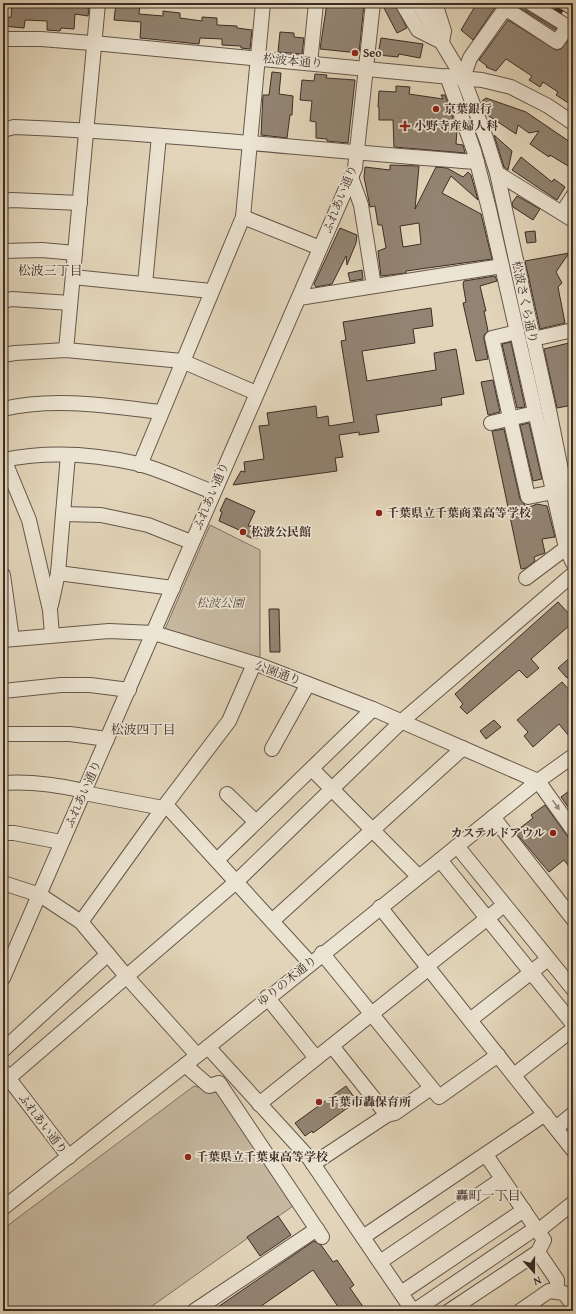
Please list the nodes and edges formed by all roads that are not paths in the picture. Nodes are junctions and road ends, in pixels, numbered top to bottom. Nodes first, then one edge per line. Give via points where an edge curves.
1 (98, 3) edge
2 (263, 3) edge
3 (316, 3) edge
4 (373, 3) edge
5 (402, 3) edge
6 (418, 3) edge
7 (435, 3) edge
8 (532, 3) edge
9 (507, 6) edge
10 (570, 27) edge
11 (3, 39) edge
12 (442, 42) junction
13 (94, 43) junction
14 (258, 58) junction
15 (310, 63) junction
16 (367, 68) junction
17 (447, 76) junction
18 (463, 78) junction
19 (573, 123) edge
20 (3, 130) edge
21 (86, 130) junction
22 (159, 136) junction
23 (250, 144) junction
24 (357, 154) junction
25 (477, 162) junction
26 (497, 173) junction
27 (351, 177) junction
28 (573, 196) edge
29 (3, 201) edge
30 (80, 203) junction
31 (568, 216) edge
32 (243, 217) junction
33 (320, 248) junction
34 (3, 251) edge
35 (75, 253) junction
36 (502, 266) junction
37 (73, 277) junction
38 (145, 284) junction
39 (374, 286) junction
40 (211, 291) junction
41 (299, 298) junction
42 (3, 301) edge
43 (70, 302) junction
44 (573, 330) edge
45 (517, 332) junction
46 (533, 339) junction
47 (66, 350) junction
48 (3, 355) edge
49 (182, 361) junction
50 (256, 393) junction
51 (3, 409) edge
52 (161, 412) junction
53 (535, 413) junction
54 (510, 419) junction
55 (491, 423) dead end
56 (68, 455) junction
57 (3, 459) edge
58 (140, 464) junction
59 (213, 492) junction
60 (553, 492) junction
61 (63, 514) junction
62 (573, 530) edge
63 (191, 542) junction
64 (566, 548) junction
65 (573, 564) edge
66 (58, 573) junction
67 (573, 574) edge
68 (3, 575) edge
69 (526, 578) dead end
70 (173, 588) junction
71 (50, 610) junction
72 (154, 633) junction
73 (52, 635) junction
74 (7, 640) edge
75 (254, 664) junction
76 (308, 684) junction
77 (129, 690) junction
78 (3, 691) edge
79 (373, 709) junction
80 (402, 721) junction
81 (3, 734) edge
82 (107, 740) junction
83 (463, 748) junction
84 (272, 749) dead end
85 (573, 756) edge
86 (312, 769) junction
87 (538, 781) junction
88 (3, 783) edge
89 (332, 789) junction
90 (84, 792) junction
91 (227, 794) dead end
92 (164, 806) junction
93 (493, 817) junction
94 (256, 822) junction
95 (372, 830) junction
96 (573, 830) edge
97 (3, 833) edge
98 (61, 842) junction
99 (457, 846) junction
100 (217, 860) junction
101 (440, 860) junction
102 (418, 876) junction
103 (236, 882) junction
104 (3, 883) edge
105 (40, 895) junction
106 (504, 905) junction
107 (380, 907) junction
108 (487, 918) junction
109 (573, 919) edge
110 (272, 921) junction
111 (81, 922) junction
112 (322, 953) junction
113 (108, 954) junction
114 (548, 959) junction
115 (310, 963) junction
116 (428, 967) junction
117 (531, 972) junction
118 (127, 976) junction
119 (3, 978) edge
120 (573, 990) edge
121 (267, 997) junction
122 (372, 1014) junction
123 (470, 1020) junction
124 (573, 1024) edge
125 (573, 1029) edge
126 (332, 1046) junction
127 (3, 1050) edge
128 (202, 1051) junction
129 (498, 1056) junction
130 (316, 1058) junction
131 (185, 1065) junction
132 (514, 1075) junction
133 (5, 1078) edge
134 (431, 1088) junction
135 (259, 1104) junction
136 (545, 1114) junction
137 (573, 1114) edge
138 (387, 1115) junction
139 (556, 1128) junction
140 (573, 1150) edge
141 (486, 1155) junction
142 (69, 1157) junction
143 (313, 1164) junction
144 (502, 1179) junction
145 (573, 1203) edge
146 (3, 1208) edge
147 (524, 1210) junction
148 (537, 1230) junction
149 (363, 1238) junction
150 (538, 1252) junction
151 (380, 1262) junction
152 (565, 1290) edge
153 (401, 1293) junction
154 (573, 1306) edge
155 (194, 1311) edge
156 (413, 1311) edge
157 (448, 1311) edge
158 (520, 1311) edge

1 - 13 street
2 - 14 street
3 - 15 street
4 - 16 street, ふれあい通り
5 - 12 street via 418,30
6 - 12 street, 松波さくら通り
7 - 12 street via 444,31
8 - 10 street
9 - 10 street via 557,42
9 - 18 street via 470,58
11 - 13 street, 松波本通り
12 - 18 street, 松波さくら通り
13 - 14 street, 松波本通り
13 - 21 street
14 - 15 street, 松波本通り
14 - 23 street
15 - 16 street, 松波本通り
16 - 17 street, 松波本通り
16 - 24 street, ふれあい通り
17 - 18 street, 松波本通り
17 - 25 street
18 - 19 street, 松波本通り via 511,87 548,106
18 - 26 street, 松波さくら通り
20 - 21 street via 14,127
21 - 22 street
21 - 30 street
22 - 23 street
22 - 38 street
23 - 24 street
23 - 32 street
24 - 25 street
24 - 27 street, ふれあい通り
25 - 36 street
26 - 31 street
26 - 46 street, 松波さくら通り
27 - 33 street, ふれあい通り
27 - 39 street via 361,206
28 - 31 street
29 - 30 street
30 - 35 street
32 - 33 street
32 - 40 street
33 - 41 street, ふれあい通り
34 - 35 street via 42,250
35 - 37 street
36 - 39 street
36 - 45 street
37 - 38 street
37 - 43 street
38 - 40 street
39 - 41 street
40 - 49 street
41 - 50 street, ふれあい通り
42 - 43 street via 12,299
43 - 47 street
44 - 46 street
45 - 53 street
45 - 54 street via 492,338
46 - 62 street, 松波さくら通り
47 - 48 street via 14,352
47 - 49 street
49 - 50 street
49 - 52 street
50 - 59 street, ふれあい通り
51 - 52 street via 22,405 71,404
52 - 58 street
53 - 54 street
53 - 60 street
54 - 55 street
54 - 60 street via 528,497
56 - 57 street via 46,454
56 - 58 street via 93,456
56 - 61 street
57 - 71 street via 29,520
58 - 59 street
59 - 63 street, ふれあい通り
60 - 64 street
61 - 63 street via 101,515 148,525
61 - 66 street
63 - 70 street, ふれあい通り
64 - 65 street
64 - 69 street
66 - 70 street
66 - 71 street
67 - 80 street
68 - 74 street
70 - 72 street, ふれあい通り
71 - 73 street
72 - 73 street, 公園通り via 109,631
72 - 75 street, 公園通り
72 - 77 street, ふれあい通り
73 - 74 street, 公園通り
75 - 76 street, 公園通り
75 - 92 street via 229,721
76 - 79 street, 公園通り
76 - 84 street
77 - 78 street via 90,685 61,685
77 - 82 street, ふれあい通り
79 - 80 street, 公園通り
79 - 86 street
80 - 83 street, 公園通り
80 - 89 street
81 - 82 street via 70,734
82 - 90 street, ふれあい通り
83 - 87 street, 公園通り
83 - 95 street
85 - 87 street, ゆりの木通り
86 - 89 street
86 - 94 street
87 - 93 street, ゆりの木通り
87 -> 96 street
88 - 90 street via 61,786
89 - 95 street
89 - 103 street
90 - 92 street
90 - 98 street, ふれあい通り
91 - 94 street
92 - 100 street
92 - 111 street
93 - 99 street, ゆりの木通り
93 - 109 street
94 - 100 street
95 - 102 street
95 - 110 street
97 - 98 street
98 - 105 street, ふれあい通り
99 - 101 street, ゆりの木通り
99 - 106 street
100 - 103 street
101 - 102 street, ゆりの木通り
101 - 108 street
102 - 107 street, ゆりの木通り
103 - 110 street
103 - 118 street
104 - 105 street
105 - 111 street
105 - 119 street, ふれあい通り
106 - 108 street
106 - 114 street
107 - 112 street, ゆりの木通り
107 - 116 street
108 - 116 street
108 - 117 street
110 - 115 street
111 - 113 street
112 - 115 street, ゆりの木通り
112 - 122 street
113 - 118 street
113 - 127 street
114 - 117 street
114 - 120 street
115 - 121 street, ゆりの木通り
116 - 122 street
116 - 123 street
117 - 123 street
117 - 124 street
118 - 128 street
118 - 133 street
121 - 128 street, ゆりの木通り
121 - 130 street
122 - 126 street
122 - 134 street
123 - 129 street
125 - 132 street
126 - 130 street
126 - 138 street
128 - 131 street, ゆりの木通り
128 - 135 street
129 - 132 street
129 - 134 street via 439,1097
130 - 135 street
131 - 142 street, ゆりの木通り
131 - 155 street via 209,1086 219,1083 319,1233
132 - 136 street
133 - 142 street, ふれあい通り
134 - 138 street via 395,1113
135 - 143 street
136 - 139 street
136 - 141 street
137 - 139 street
138 - 143 street
139 - 140 street
141 - 144 street
141 - 149 street
142 - 146 street, ゆりの木通り
143 - 149 street
144 - 147 street
144 - 151 street
145 - 148 street
147 - 148 street
147 - 153 street
148 - 150 street via 544,1240
148 - 156 street
149 - 151 street
150 - 152 street
150 - 157 street
151 - 153 street
152 - 154 street
152 - 158 street via 549,1291
153 - 156 street

